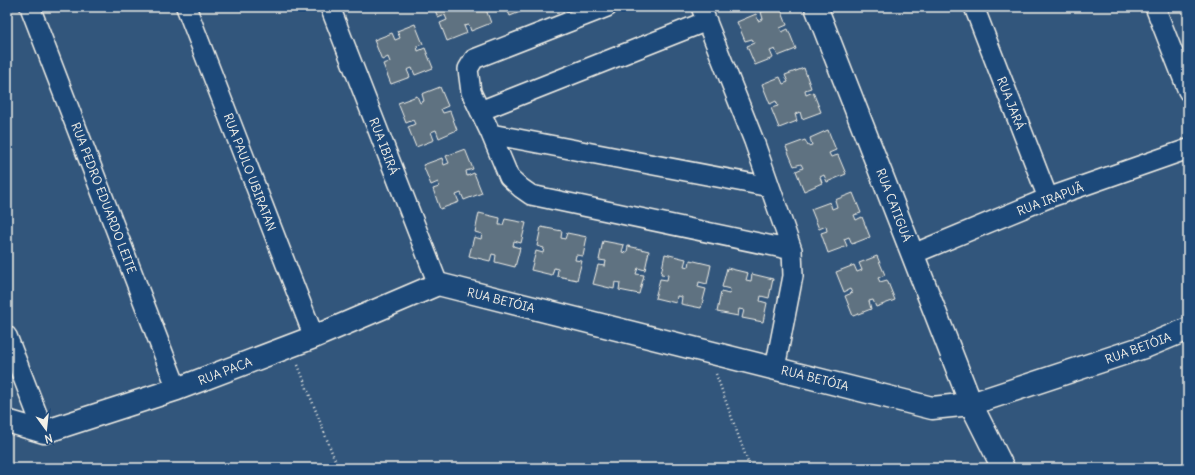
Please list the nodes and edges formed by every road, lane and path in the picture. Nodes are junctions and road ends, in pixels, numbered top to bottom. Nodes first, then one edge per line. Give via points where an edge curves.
1 (30, 7) edge
2 (186, 7) edge
3 (330, 7) edge
4 (607, 7) edge
5 (816, 7) edge
6 (974, 7) edge
7 (1155, 7) edge
8 (704, 14) edge
9 (1188, 91) edge
10 (480, 111) junction
11 (491, 134) junction
12 (1188, 149) edge
13 (770, 187) junction
14 (1048, 198) junction
15 (792, 250) junction
16 (913, 254) junction
17 (438, 284) junction
18 (1188, 329) edge
19 (7, 336) edge
20 (314, 337) junction
21 (291, 346) junction
22 (710, 352) junction
23 (775, 368) junction
24 (177, 389) junction
25 (971, 404) junction
26 (7, 421) edge
27 (44, 432) junction
28 (338, 468) edge
29 (750, 468) edge
30 (1003, 468) edge

1 - 24 street, RUA PEDRO EDUARDO LEITE
2 - 20 street, RUA PAULO UBIRATAN
3 - 17 street, RUA IBIRÁ
4 - 10 street via 474,58 468,69 471,92
5 - 16 street, RUA CATIGUÁ
6 - 14 street, RUA JARÁ
7 - 9 street
8 - 10 street
8 - 13 street
10 - 11 street
11 - 13 street
11 - 15 street via 509,177 532,195
12 - 14 street, RUA IRAPUÃ
13 - 15 street
14 - 16 street, RUA IRAPUÃ
15 - 23 street via 793,276
16 - 25 street, RUA CATIGUÁ
17 - 20 street, RUA PACA
17 - 22 street, RUA BETÓIA
18 - 25 street, RUA BETÓIA via 1147,346
19 - 27 street
20 - 21 street, RUA PACA
21 - 24 street, RUA PACA
21 - 28 path
22 - 23 street, RUA BETÓIA
22 - 29 path
23 - 25 street, RUA BETÓIA via 932,408
24 - 27 street, RUA PACA
25 - 30 street, RUA CATIGUÁ
26 - 27 street

